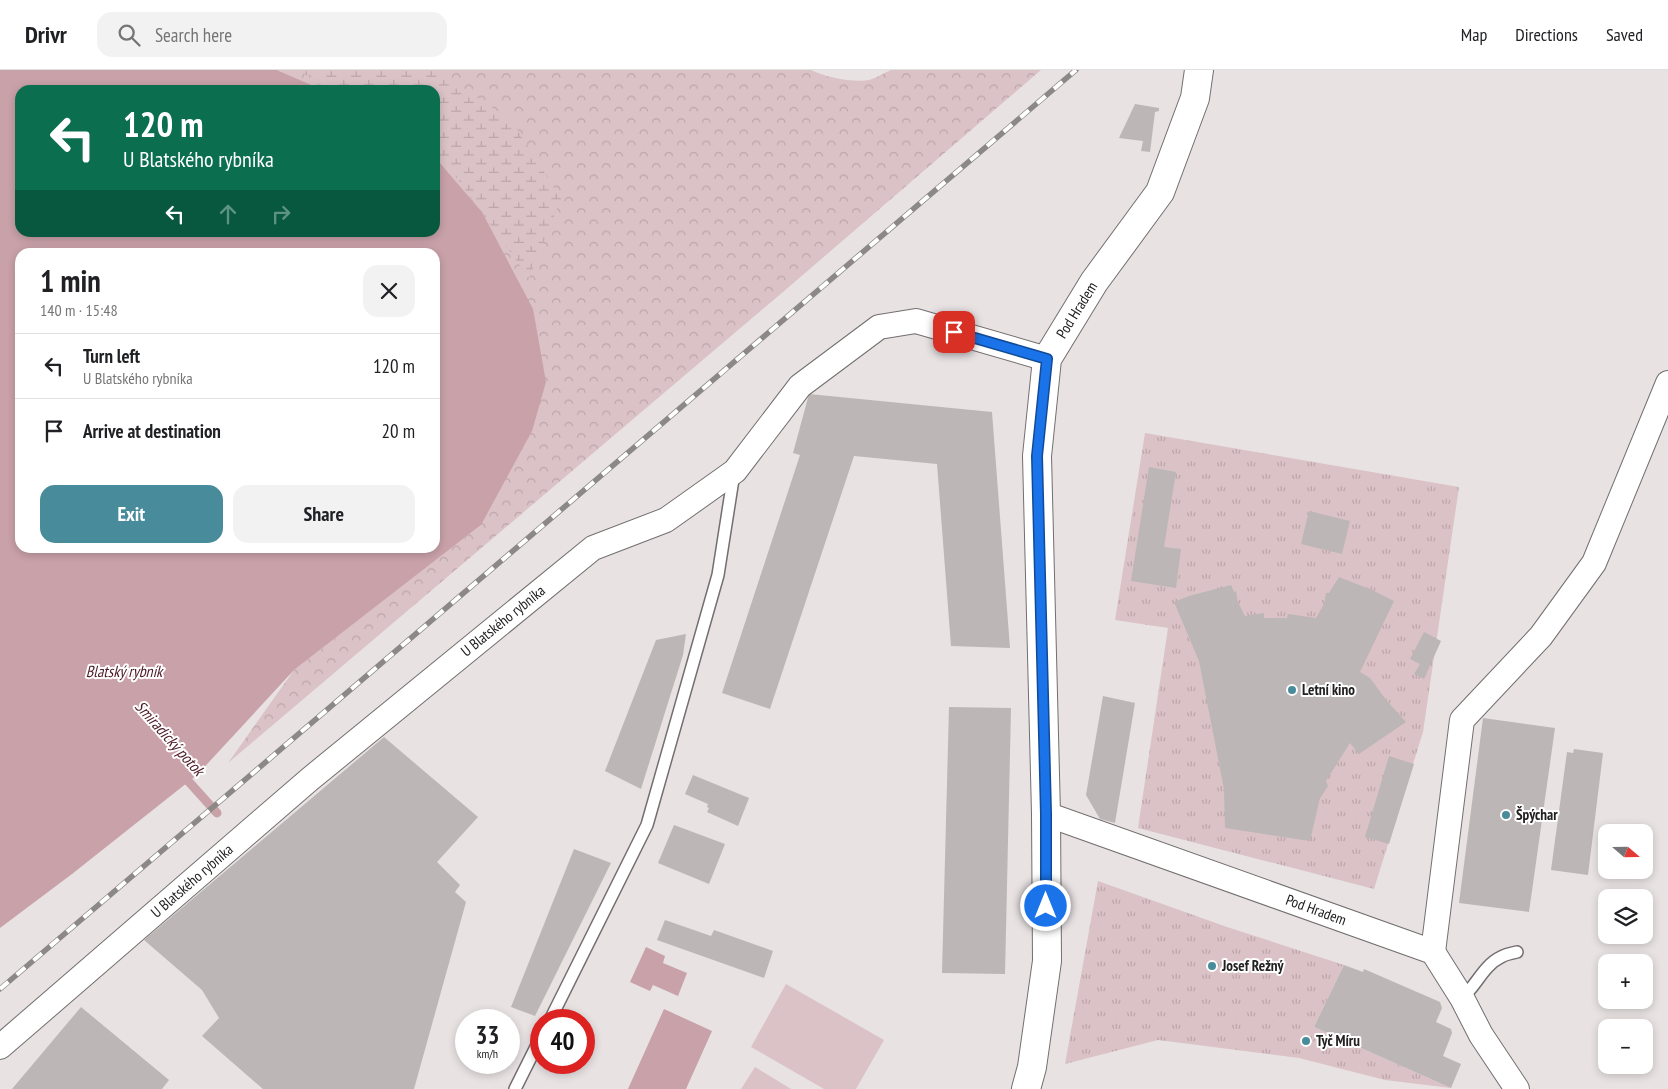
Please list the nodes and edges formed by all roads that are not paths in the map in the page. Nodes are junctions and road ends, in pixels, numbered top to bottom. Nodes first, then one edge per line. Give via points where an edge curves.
1 (1199, 70) edge
2 (1047, 359) junction
3 (1668, 383) edge
4 (734, 471) junction
5 (1046, 814) junction
6 (1433, 952) junction
7 (1517, 952) dead end
8 (1462, 998) junction
9 (555, 1009) edge
10 (0, 1047) edge
11 (530, 1059) edge
12 (515, 1089) edge
13 (1026, 1089) edge
14 (1517, 1089) edge

1 - 2 street, Pod Hradem via 1195,98 1160,192 1094,282
2 - 4 street, U Blatského rybníka via 916,321 878,327 800,386
2 - 5 street, Pod Hradem via 1037,456
3 - 6 street via 1594,563 1541,636 1462,720
4 - 9 lane via 718,575 647,825
4 - 10 street, U Blatského rybníka via 666,520 593,548 310,779
5 - 6 street, Pod Hradem
5 - 13 street, Pod Hradem via 1047,961
6 - 8 street
7 - 8 lane via 1501,957 1486,968
8 - 14 street via 1481,1035
11 - 12 lane

